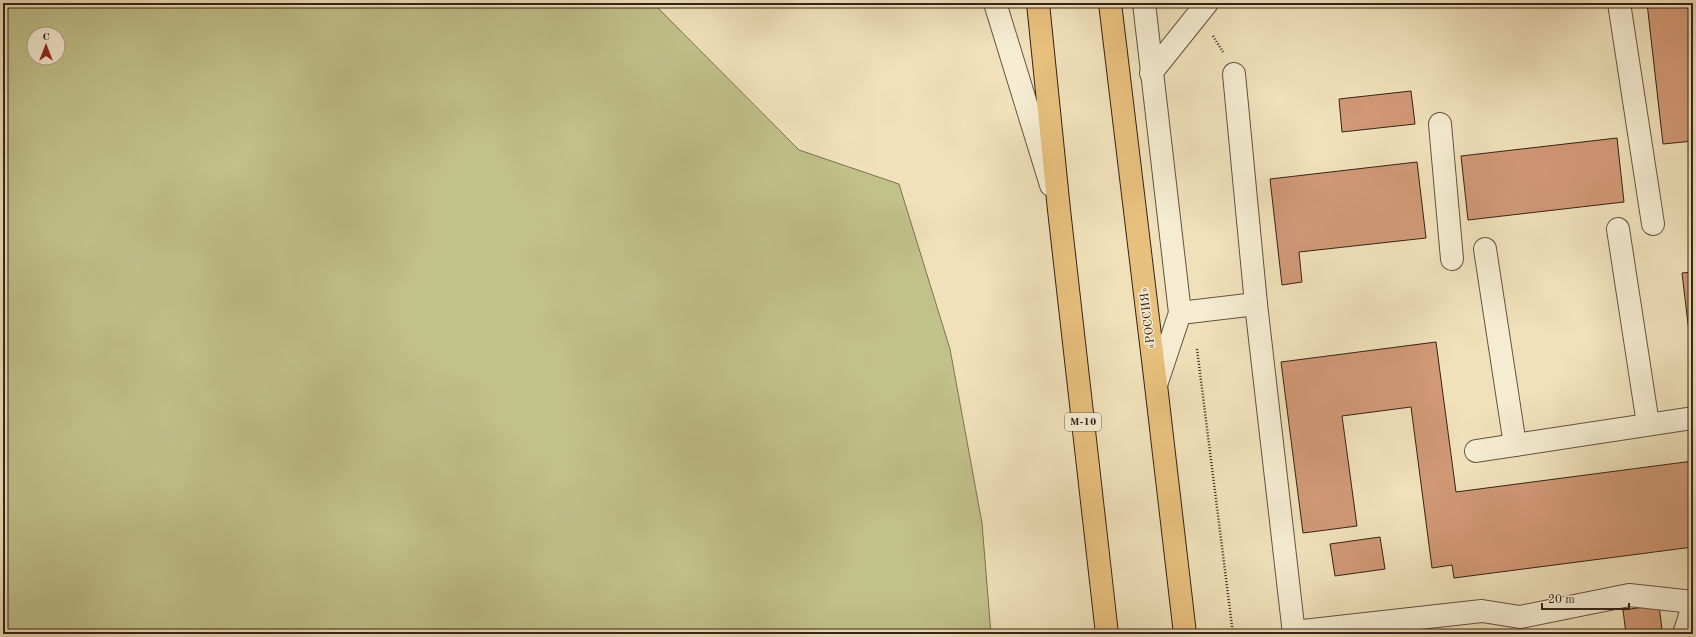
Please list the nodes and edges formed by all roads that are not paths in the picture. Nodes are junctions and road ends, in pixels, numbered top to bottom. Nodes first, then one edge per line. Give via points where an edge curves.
1 (995, 3) edge
2 (1038, 3) edge
3 (1110, 3) edge
4 (1144, 3) edge
5 (1619, 3) edge
6 (1203, 8) edge
7 (1151, 73) junction
8 (1234, 74) road end
9 (1440, 124) dead end
10 (1059, 210) junction
11 (1653, 224) dead end
12 (1618, 229) dead end
13 (1486, 249) dead end
14 (1452, 259) dead end
15 (1256, 304) junction
16 (1186, 312) junction
17 (1156, 385) junction
18 (1693, 418) edge
19 (1648, 424) junction
20 (1515, 445) junction
21 (1476, 451) dead end
22 (1693, 602) edge
23 (1693, 606) edge
24 (1521, 626) edge
25 (1294, 633) edge
26 (1107, 634) edge
27 (1184, 634) edge
28 (1684, 634) edge

1 - 10 street
2 - 10 highway, М-10
3 - 17 highway, «РОССИЯ»
4 - 7 street
5 - 11 street
6 - 7 street
7 - 16 street
8 - 15 street
9 - 14 street
10 - 26 highway, М-10
12 - 19 street
13 - 20 street
15 - 16 street
15 - 25 street
16 - 17 street
17 - 27 highway, «РОССИЯ»
18 - 19 street
19 - 20 street
20 - 21 street
22 - 24 street via 1629,595
23 - 28 street
24 - 25 street via 1482,611

